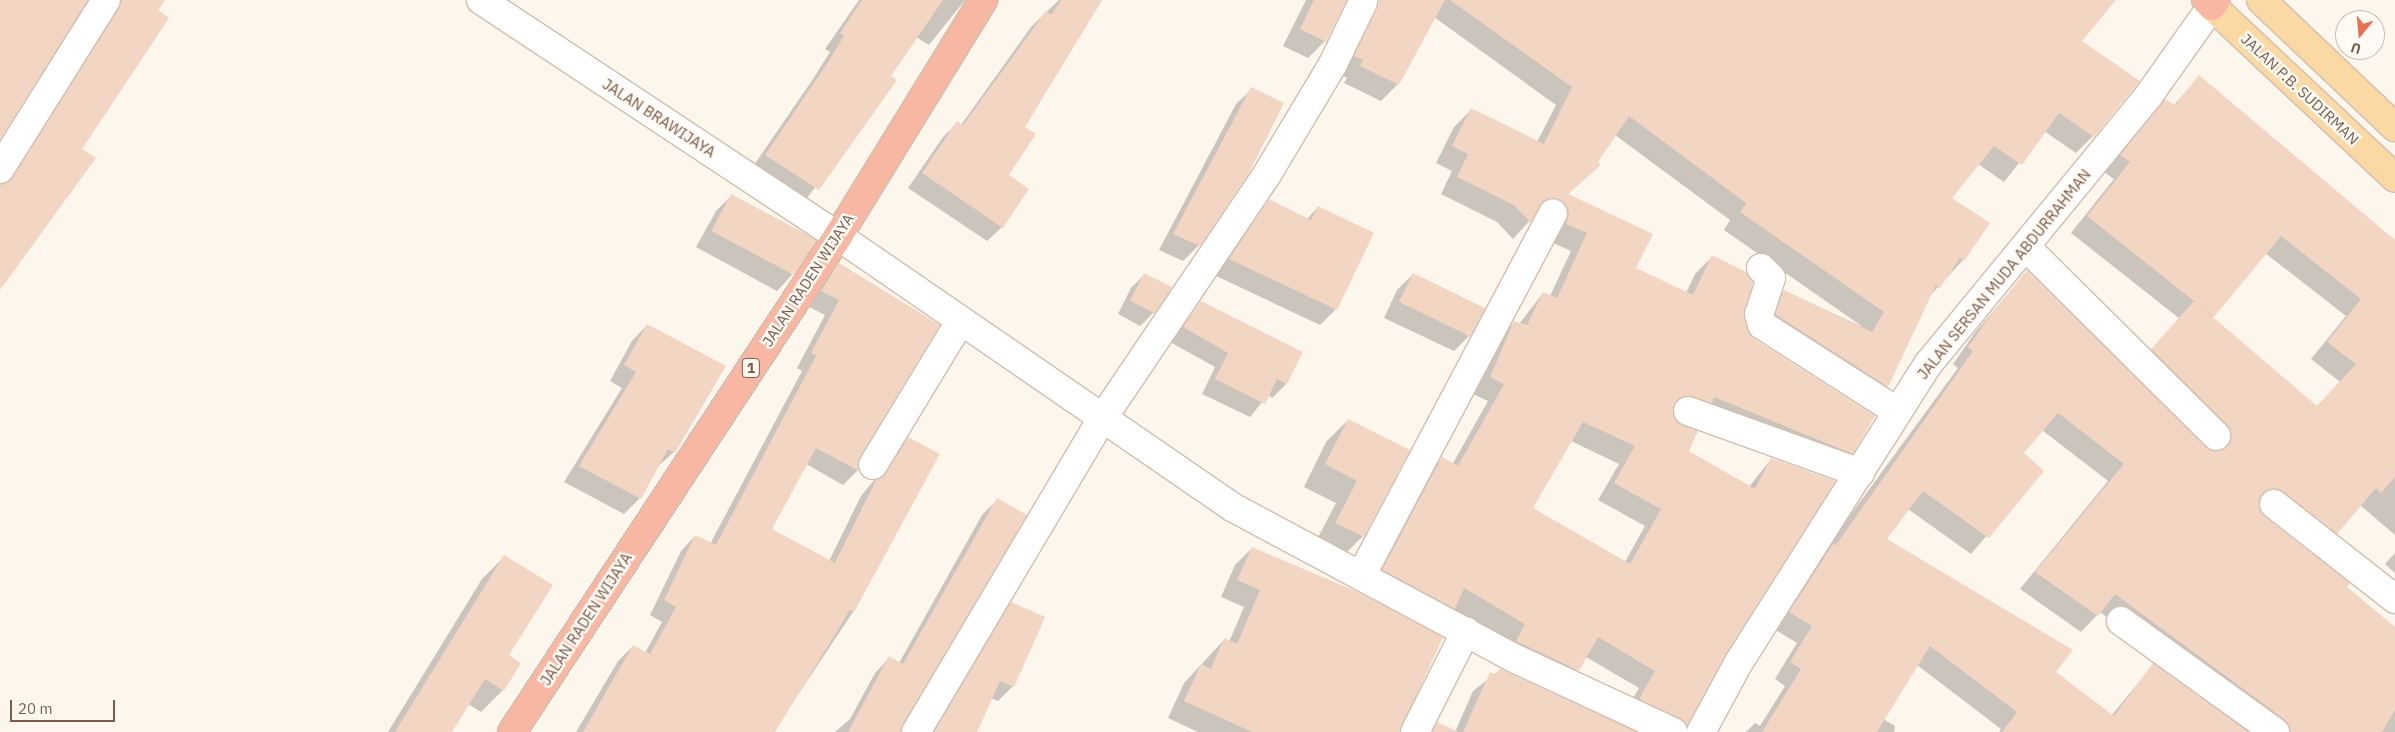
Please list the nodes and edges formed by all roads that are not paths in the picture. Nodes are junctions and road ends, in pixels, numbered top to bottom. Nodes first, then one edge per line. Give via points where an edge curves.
1 (106, 0) edge
2 (481, 0) edge
3 (983, 0) edge
4 (2261, 0) edge
5 (1363, 2) dead end
6 (2211, 2) edge
7 (2395, 126) edge
8 (0, 169) edge
9 (2395, 178) edge
10 (1553, 214) dead end
11 (838, 236) junction
12 (2026, 246) junction
13 (1761, 268) dead end
14 (960, 322) junction
15 (1688, 410) dead end
16 (1898, 412) junction
17 (1102, 419) junction
18 (2216, 436) dead end
19 (873, 465) dead end
20 (1860, 473) junction
21 (2274, 504) dead end
22 (1362, 574) junction
23 (2395, 599) edge
24 (2121, 621) dead end
25 (1466, 631) junction
26 (512, 732) edge
27 (916, 732) edge
28 (1414, 732) edge
29 (1673, 732) edge
30 (1701, 732) edge
31 (2275, 732) edge

1 - 8 street
2 - 11 street, JALAN BRAWIJAYA
3 - 11 highway, JALAN RADEN WIJAYA / 1
4 - 7 main road
5 - 17 street via 1332,64 1266,176
6 - 9 main road, JALAN P.B. SUDIRMAN
6 - 12 street, JALAN SERSAN MUDA ABDURRAHMAN via 2149,95
10 - 22 street
11 - 14 street, JALAN BRAWIJAYA
11 - 26 highway, JALAN RADEN WIJAYA / 1
12 - 16 street, JALAN SERSAN MUDA ABDURRAHMAN via 1929,363
12 - 18 street
13 - 16 street via 1771,278 1759,314 1762,325
14 - 17 street, JALAN BRAWIJAYA
14 - 19 street
15 - 20 street
16 - 20 street, JALAN SERSAN MUDA ABDURRAHMAN
17 - 22 street, JALAN BRAWIJAYA via 1234,508
17 - 27 street
20 - 30 street, JALAN SERSAN MUDA ABDURRAHMAN via 1739,662
21 - 23 street
22 - 25 street, JALAN BRAWIJAYA
24 - 31 street
25 - 28 street
25 - 29 street, JALAN BRAWIJAYA

